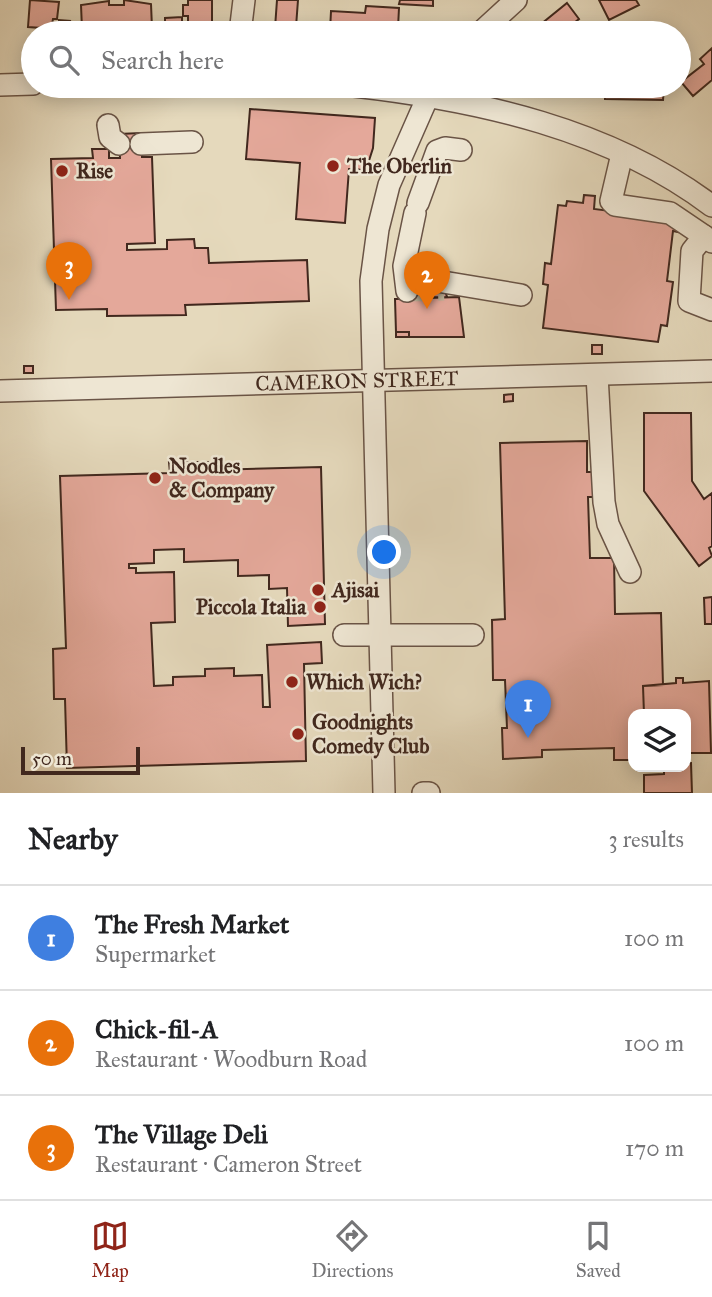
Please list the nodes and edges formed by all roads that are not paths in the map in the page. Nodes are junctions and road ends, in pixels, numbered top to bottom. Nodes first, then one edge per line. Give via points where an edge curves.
1 (244, 0) edge
2 (516, 0) edge
3 (241, 21) edge
4 (496, 21) edge
5 (21, 84) edge
6 (0, 85) edge
7 (429, 98) edge
8 (460, 98) edge
9 (108, 125) dead end
10 (192, 142) dead end
11 (119, 144) dead end
12 (141, 144) dead end
13 (461, 150) dead end
14 (622, 154) junction
15 (712, 206) edge
16 (708, 239) edge
17 (409, 282) dead end
18 (449, 286) tunnel mouth
19 (521, 295) dead end
20 (712, 310) edge
21 (706, 367) edge
22 (597, 375) junction
23 (373, 380) junction
24 (0, 391) edge
25 (630, 572) dead end
26 (344, 635) dead end
27 (473, 635) dead end
28 (380, 636) junction
29 (384, 793) edge

1 - 3 street
2 - 4 street
5 - 6 street
7 - 23 street via 401,153 378,229 371,281
8 - 14 street via 560,128
9 - 11 street via 110,137
10 - 12 street
13 - 17 street via 437,151 417,208
14 - 15 street
14 - 16 street via 611,201 615,205 670,213
16 - 20 street via 692,251 689,301
18 - 19 street
21 - 22 street, CAMERON STREET
22 - 23 street, CAMERON STREET
22 - 25 street via 604,502 608,524
23 - 24 street, CAMERON STREET
23 - 28 street
26 - 28 street
27 - 28 street
28 - 29 street

